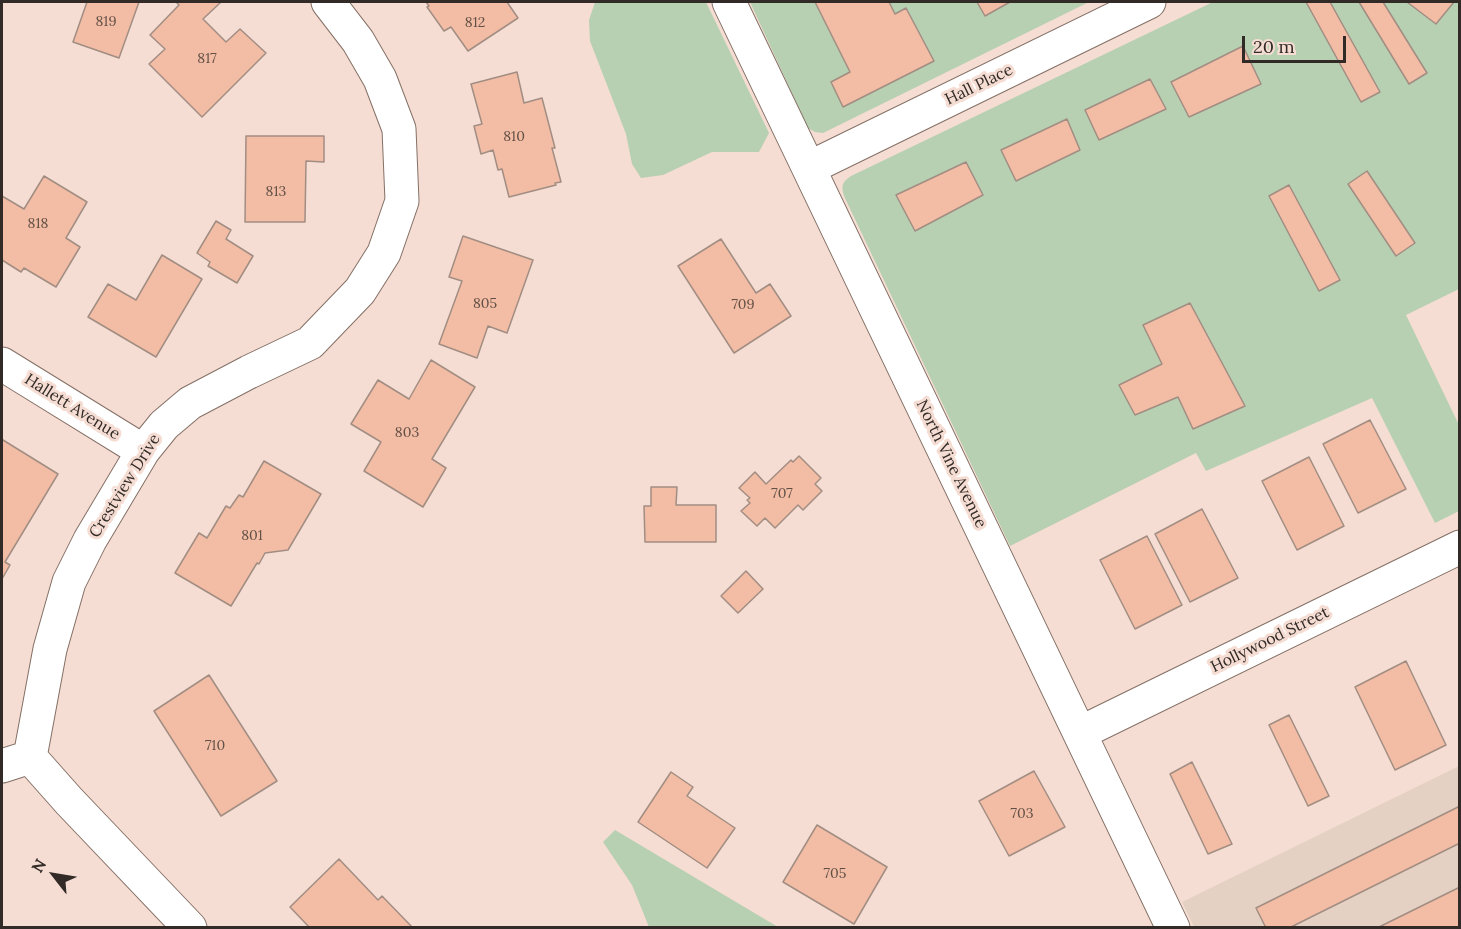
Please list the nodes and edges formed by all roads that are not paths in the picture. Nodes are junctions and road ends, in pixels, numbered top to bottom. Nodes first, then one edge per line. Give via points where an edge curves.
1 (328, 2) edge
2 (729, 2) edge
3 (1149, 2) edge
4 (808, 168) junction
5 (2, 364) edge
6 (143, 451) junction
7 (1460, 547) edge
8 (1080, 733) junction
9 (16, 761) edge
10 (190, 927) edge
11 (1173, 927) edge

1 - 6 street, Crestview Drive via 358,41 380,79 399,129 402,201 384,253 360,291 310,343 190,403 164,425
2 - 4 street, North Vine Avenue
3 - 4 street, Hall Place
4 - 8 street, North Vine Avenue
5 - 6 street, Hallett Avenue
6 - 9 street, Crestview Drive via 69,582
7 - 8 street, Hollywood Street
8 - 11 street, North Vine Avenue
9 - 10 street, Crestview Drive via 69,801

